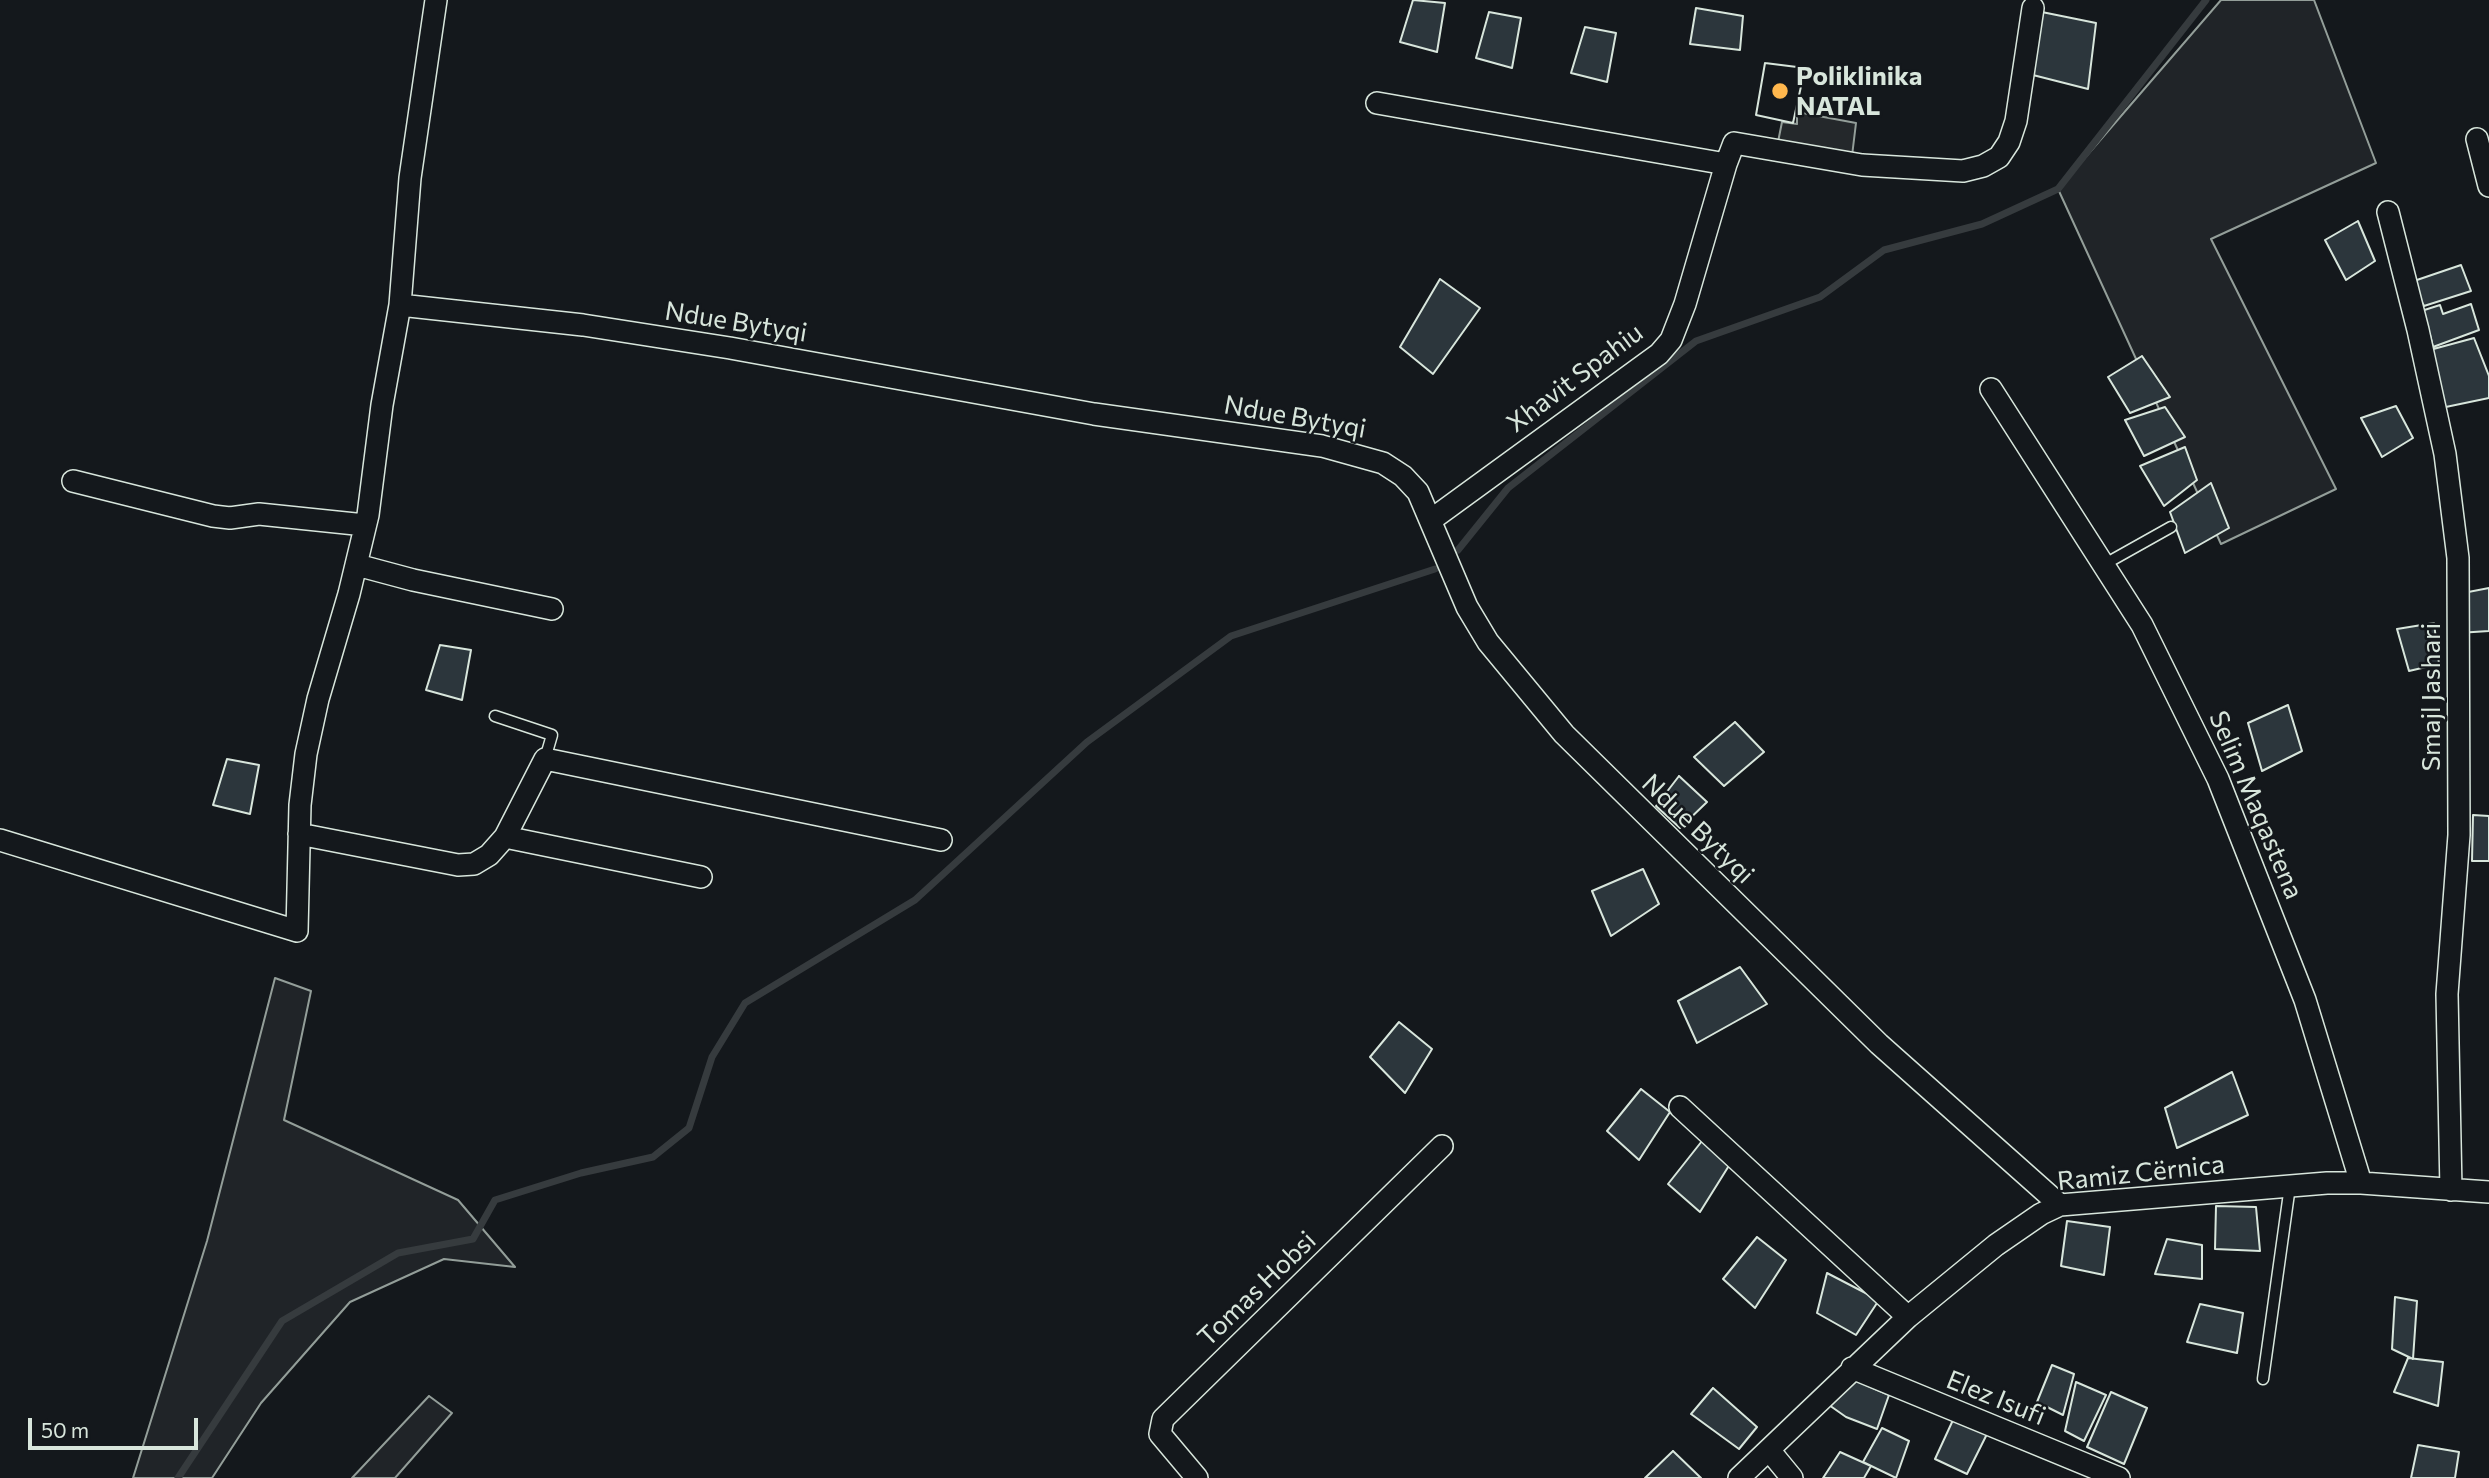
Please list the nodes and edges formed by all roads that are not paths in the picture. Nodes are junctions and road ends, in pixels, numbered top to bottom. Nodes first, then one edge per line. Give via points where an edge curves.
1 (436, 0) edge
2 (2033, 8) dead end
3 (1377, 103) dead end
4 (2477, 139) dead end
5 (1726, 164) junction
6 (2489, 186) edge
7 (2388, 212) dead end
8 (400, 306) junction
9 (1991, 389) dead end
10 (73, 481) dead end
11 (1431, 520) junction
12 (365, 525) junction
13 (2171, 527) dead end
14 (2105, 564) junction
15 (357, 565) junction
16 (552, 609) dead end
17 (495, 716) dead end
18 (545, 759) junction
19 (299, 834) junction
20 (505, 837) junction
21 (942, 840) dead end
22 (0, 841) edge
23 (701, 877) dead end
24 (1680, 1107) dead end
25 (1442, 1146) dead end
26 (2361, 1183) junction
27 (2290, 1186) junction
28 (2451, 1190) junction
29 (2489, 1192) edge
30 (2060, 1206) junction
31 (1908, 1317) junction
32 (1852, 1368) junction
33 (2263, 1379) dead end
34 (1769, 1450) junction
35 (1197, 1478) edge
36 (1739, 1478) edge
37 (1792, 1478) edge
38 (2119, 1478) edge

1 - 8 street via 410,178
2 - 5 street via 2016,121 1999,157 1983,166 1963,171 1897,169 1734,143
3 - 5 street
4 - 6 street
5 - 11 street, Xhavit Spahiu via 1671,340 1659,354
7 - 28 street, Smajl Jashari via 2445,454 2458,558 2459,835 2447,994
8 - 11 street, Ndue Bytyqi via 650,335 1094,414 1322,446 1383,463 1404,476 1418,492
8 - 12 street
9 - 14 street, Selim Maqastena
10 - 12 street via 230,519 258,514
11 - 30 street, Ndue Bytyqi via 1467,607 1489,642 1564,734 1879,1044
12 - 15 street
13 - 14 lane
14 - 26 street, Selim Maqastena via 2171,678 2254,866 2313,1023
15 - 16 street
15 - 19 street via 317,699 306,754
17 - 18 lane via 552,734
18 - 20 street
18 - 21 street
19 - 20 street via 457,865 474,864
19 - 22 street via 297,932
20 - 23 street
24 - 31 street
25 - 35 street, Tomas Hobsi via 1163,1419 1160,1434
26 - 27 street, Ramiz Cërnica
26 - 28 street, Ramiz Cërnica
27 - 30 street, Ramiz Cërnica
27 - 33 lane
28 - 29 street, Ramiz Cërnica
30 - 31 street, Ramiz Cërnica via 1996,1244
31 - 32 street, Ramiz Cërnica
32 - 34 street, Ramiz Cërnica
32 - 38 street, Elez Isufi
34 - 36 street, Ramiz Cërnica
34 - 37 street

